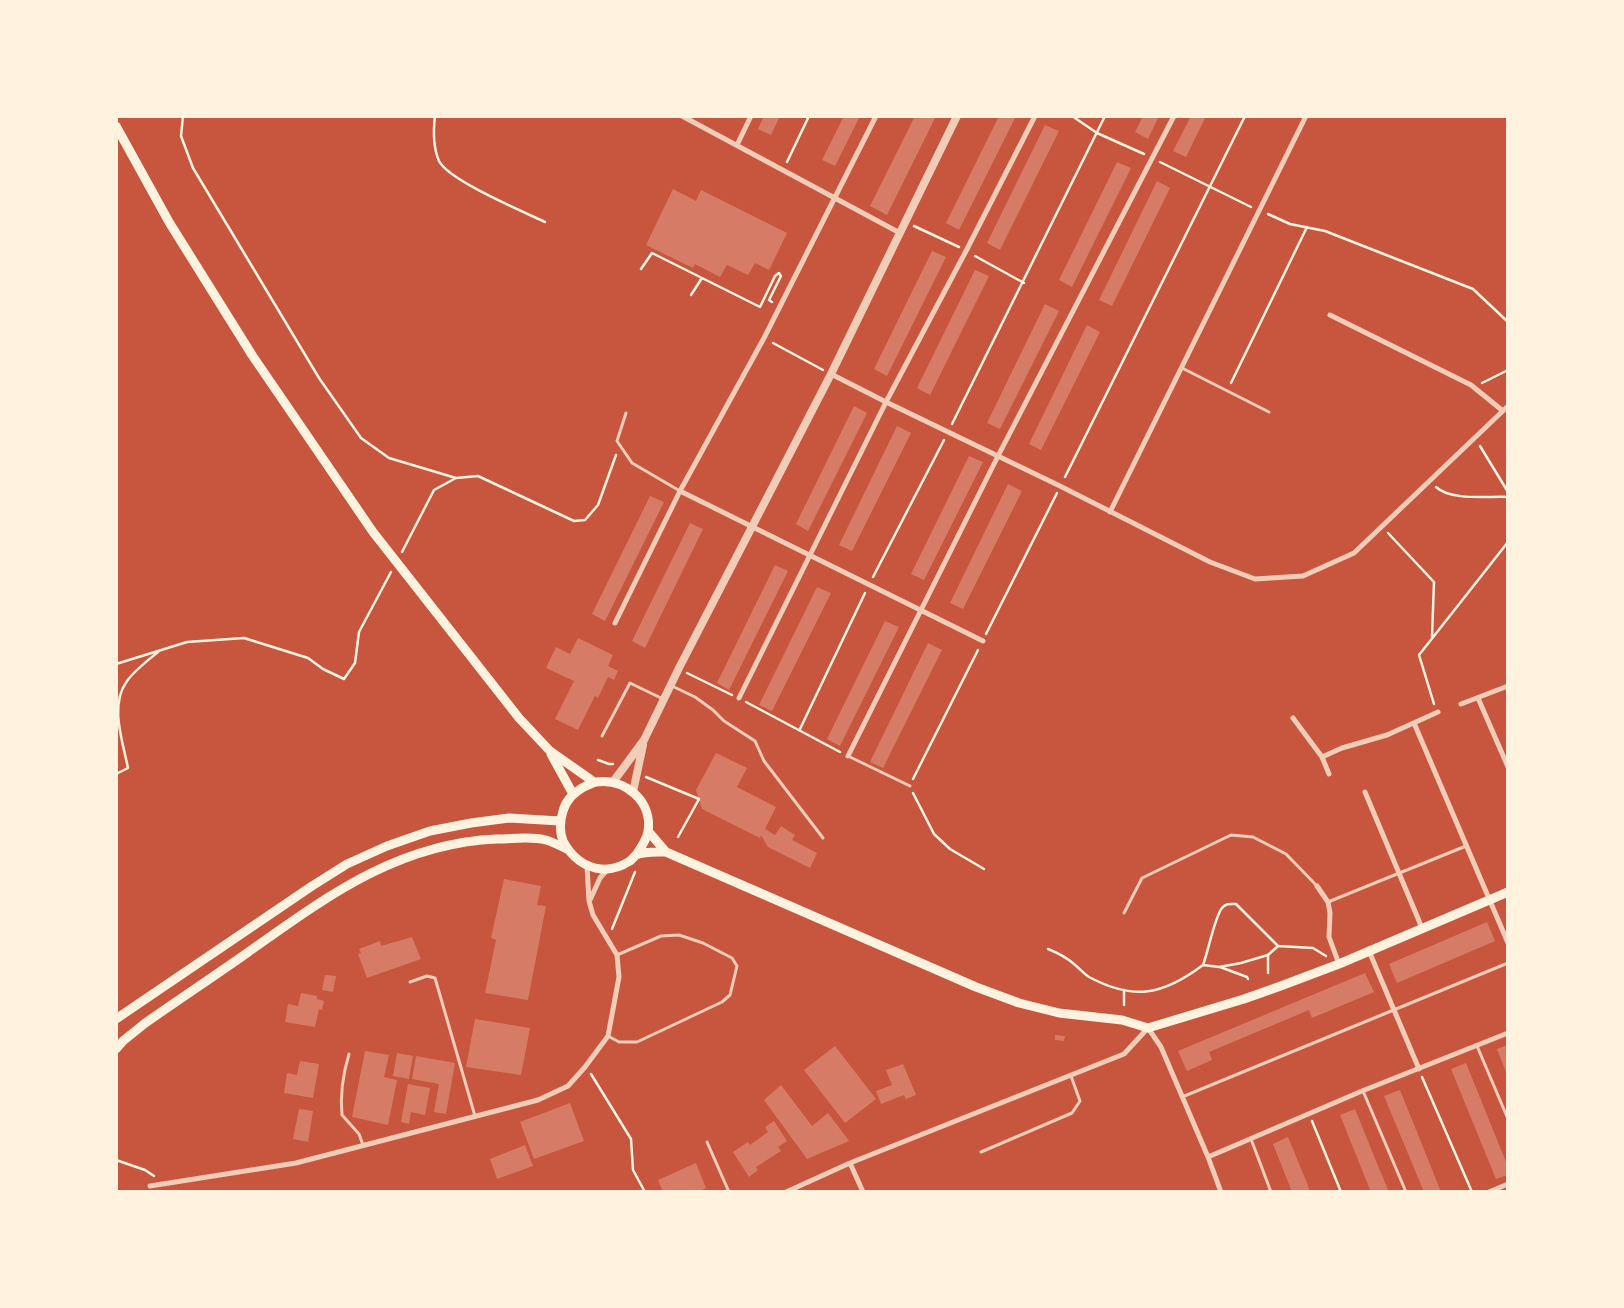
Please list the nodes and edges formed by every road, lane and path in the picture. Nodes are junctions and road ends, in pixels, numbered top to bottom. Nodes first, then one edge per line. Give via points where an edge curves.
1 (183, 116) edge
2 (435, 116) edge
3 (682, 116) edge
4 (751, 116) edge
5 (809, 116) edge
6 (876, 116) edge
7 (957, 116) edge
8 (1035, 116) edge
9 (1072, 116) edge
10 (1174, 116) edge
11 (1245, 116) edge
12 (1306, 116) edge
13 (116, 126) edge
14 (737, 146) junction
15 (1153, 158) junction
16 (782, 170) junction
17 (1210, 186) junction
18 (836, 198) junction
19 (1260, 211) junction
20 (545, 222) dead end
21 (1307, 227) junction
22 (900, 233) junction
23 (641, 269) dead end
24 (702, 278) junction
25 (691, 295) dead end
26 (781, 306) junction
27 (1330, 315) dead end
28 (1508, 322) edge
29 (764, 338) junction
30 (1182, 368) junction
31 (1508, 370) edge
32 (831, 374) junction
33 (1474, 388) junction
34 (1227, 390) junction
35 (886, 402) junction
36 (1508, 406) edge
37 (1502, 411) junction
38 (1269, 412) dead end
39 (626, 413) dead end
40 (1473, 439) junction
41 (622, 449) junction
42 (998, 456) junction
43 (456, 478) junction
44 (1430, 481) junction
45 (1060, 486) junction
46 (680, 491) junction
47 (1508, 492) edge
48 (1508, 496) edge
49 (1110, 512) junction
50 (1382, 526) junction
51 (752, 527) junction
52 (1508, 542) edge
53 (810, 556) junction
54 (399, 557) dead end
55 (394, 565) dead end
56 (921, 611) junction
57 (615, 622) dead end
58 (1432, 638) junction
59 (983, 641) dead end
60 (159, 651) junction
61 (116, 664) edge
62 (679, 668) junction
63 (670, 686) junction
64 (1508, 686) edge
65 (739, 698) junction
66 (1478, 698) junction
67 (664, 699) junction
68 (1461, 704) dead end
69 (1438, 712) joint
70 (1293, 718) dead end
71 (118, 721) edge
72 (1414, 723) junction
73 (122, 736) junction
74 (602, 736) dead end
75 (116, 739) edge
76 (644, 740) junction
77 (550, 751) junction
78 (1505, 755) edge
79 (848, 756) junction
80 (1322, 757) junction
81 (1508, 767) edge
82 (116, 774) edge
83 (641, 774) dead end
84 (1329, 774) dead end
85 (594, 782) junction
86 (613, 782) junction
87 (910, 786) joint
88 (633, 792) junction
89 (1365, 792) dead end
90 (573, 794) junction
91 (560, 821) junction
92 (648, 831) junction
93 (678, 838) dead end
94 (823, 838) dead end
95 (1466, 846) junction
96 (567, 849) junction
97 (666, 852) junction
98 (637, 860) junction
99 (587, 866) junction
100 (608, 869) junction
101 (984, 869) dead end
102 (1400, 873) junction
103 (1317, 886) joint
104 (1508, 892) edge
105 (1490, 900) junction
106 (590, 901) junction
107 (1328, 902) junction
108 (1124, 913) dead end
109 (1422, 928) junction
110 (606, 936) junction
111 (1508, 943) edge
112 (1278, 946) junction
113 (1048, 949) dead end
114 (1369, 951) junction
115 (1335, 953) junction
116 (617, 955) junction
117 (1268, 956) junction
118 (1508, 963) edge
119 (1203, 964) junction
120 (1339, 964) junction
121 (1219, 967) junction
122 (1268, 973) dead end
123 (1248, 979) dead end
124 (410, 982) dead end
125 (1124, 992) junction
126 (1124, 1004) dead end
127 (1394, 1010) junction
128 (116, 1020) edge
129 (1148, 1028) junction
130 (1508, 1033) edge
131 (608, 1036) junction
132 (1477, 1046) junction
133 (116, 1049) edge
134 (349, 1054) dead end
135 (585, 1068) junction
136 (1419, 1068) junction
137 (1071, 1076) junction
138 (1362, 1091) junction
139 (1182, 1097) junction
140 (1309, 1114) junction
141 (475, 1116) junction
142 (1508, 1119) edge
143 (1251, 1139) junction
144 (708, 1142) dead end
145 (363, 1146) junction
146 (981, 1152) dead end
147 (1208, 1157) junction
148 (116, 1160) edge
149 (850, 1163) junction
150 (166, 1183) junction
151 (1508, 1184) edge
152 (150, 1186) dead end
153 (645, 1192) edge
154 (729, 1192) edge
155 (786, 1192) edge
156 (863, 1192) edge
157 (1221, 1192) edge
158 (1271, 1192) edge
159 (1341, 1192) edge
160 (1406, 1192) edge
161 (1472, 1192) edge
162 (1489, 1192) edge

1 - 43 path via 181,136 192,168 319,378 362,438 388,458
2 - 20 path via 433,138 440,163 453,175
3 - 14 street
4 - 14 street
5 - 16 path
6 - 18 street
7 - 22 street
8 - 35 street
9 - 15 path via 1097,133
10 - 15 street
11 - 17 path
12 - 19 street
13 - 77 main road via 169,222 252,355 372,532 519,718
14 - 16 street
15 - 17 path
15 - 42 street
16 - 18 street
17 - 19 path
17 - 45 path
18 - 22 street
18 - 26 street
19 - 21 path via 1290,224
19 - 30 street
21 - 28 path via 1326,231 1473,289
21 - 34 path
22 - 32 street
23 - 24 path via 652,253
24 - 25 path
24 - 26 path via 760,307 779,273 781,276 769,300
26 - 29 street
27 - 33 street
29 - 32 path
29 - 46 street
30 - 34 lane
30 - 49 street
31 - 33 path
32 - 35 street
32 - 51 street
33 - 37 street
34 - 38 lane
35 - 42 street
35 - 53 street
36 - 37 street
37 - 40 street
39 - 41 lane via 617,441
40 - 44 street
40 - 47 path
41 - 43 path via 618,451 598,505 586,520 574,521 478,476
41 - 46 lane via 632,463
42 - 45 street
42 - 56 street
43 - 54 path via 434,490
44 - 48 path via 1441,492 1453,496
44 - 50 street
45 - 49 street
46 - 51 street
46 - 57 street
49 - 50 street via 1210,562 1255,579 1303,576 1354,553
50 - 58 path via 1434,582
51 - 53 street
51 - 62 street
52 - 58 path
53 - 56 street
53 - 65 street
55 - 60 path via 359,632 355,663 344,679 308,658 244,638 187,642
56 - 59 street
56 - 79 street
58 - 69 path via 1418,654
60 - 61 path
60 - 71 path via 126,682 118,703
62 - 63 street
62 - 65 path
63 - 67 street
63 - 94 lane via 695,697 755,741 764,761
64 - 66 street
65 - 79 path
66 - 68 street
66 - 78 street
67 - 74 lane via 630,683
67 - 76 street
69 - 72 street
70 - 80 street
71 - 73 path
72 - 80 street
72 - 95 street
73 - 75 path
73 - 82 path via 128,768
76 - 86 street
76 - 88 street
77 - 85 main road
77 - 90 main road
78 - 81 street
79 - 87 lane
80 - 84 street
83 - 93 path via 699,799
85 - 86 main road
85 - 90 main road
86 - 88 main road
87 - 101 path via 934,834 950,849
88 - 92 main road via 643,803 648,816
89 - 102 street
90 - 91 main road via 564,806
91 - 96 main road
91 - 128 main road via 508,818 471,823 430,831 387,846 347,864 312,886
92 - 97 main road
92 - 98 main road
95 - 102 lane
95 - 105 street
96 - 99 main road
96 - 133 main road via 546,840 485,840 426,851 380,868 320,902 144,1024
97 - 98 main road via 648,852
97 - 129 main road via 1019,1003 1059,1013 1122,1020
98 - 100 main road
98 - 110 path via 614,927
99 - 100 main road
99 - 106 street
100 - 106 street via 600,878
102 - 107 lane
102 - 109 street
103 - 107 street
103 - 108 lane via 1286,854 1253,837 1231,836 1142,878
104 - 105 main road
105 - 109 main road
105 - 111 street
106 - 110 street via 592,915
107 - 115 street via 1329,937
109 - 114 main road
110 - 116 street
112 - 115 path via 1313,948 1325,956
112 - 117 path
112 - 119 path via 1236,904 1227,904 1221,908 1215,922
113 - 125 path via 1061,954 1087,976
114 - 120 main road
114 - 127 street
115 - 120 street
116 - 131 street via 619,977
116 - 131 lane via 662,936 679,935 732,958 737,966 730,995 722,1002 637,1042 619,1042
117 - 121 path
117 - 122 path
118 - 127 lane
119 - 121 path
119 - 125 path via 1170,986 1153,991
120 - 129 main road via 1244,999
121 - 123 path
124 - 141 lane via 427,976 435,978
125 - 126 path
127 - 136 street
127 - 139 lane
129 - 137 street via 1124,1054
129 - 139 street via 1161,1047
130 - 132 street
131 - 135 street
132 - 136 street
132 - 142 lane
134 - 145 lane via 342,1088 342,1115 359,1134
135 - 141 street via 568,1086 538,1100
135 - 153 path via 631,1139 634,1170
136 - 138 street
136 - 161 path
137 - 146 lane via 1080,1101 1072,1113
137 - 149 street
138 - 140 street
138 - 160 lane
139 - 147 street
140 - 143 street
140 - 159 path
141 - 145 street
143 - 147 street
143 - 158 lane
144 - 154 lane
145 - 150 street via 296,1163
147 - 157 street
148 - 150 path via 145,1170
149 - 155 street
149 - 156 street
150 - 152 street
151 - 162 street

